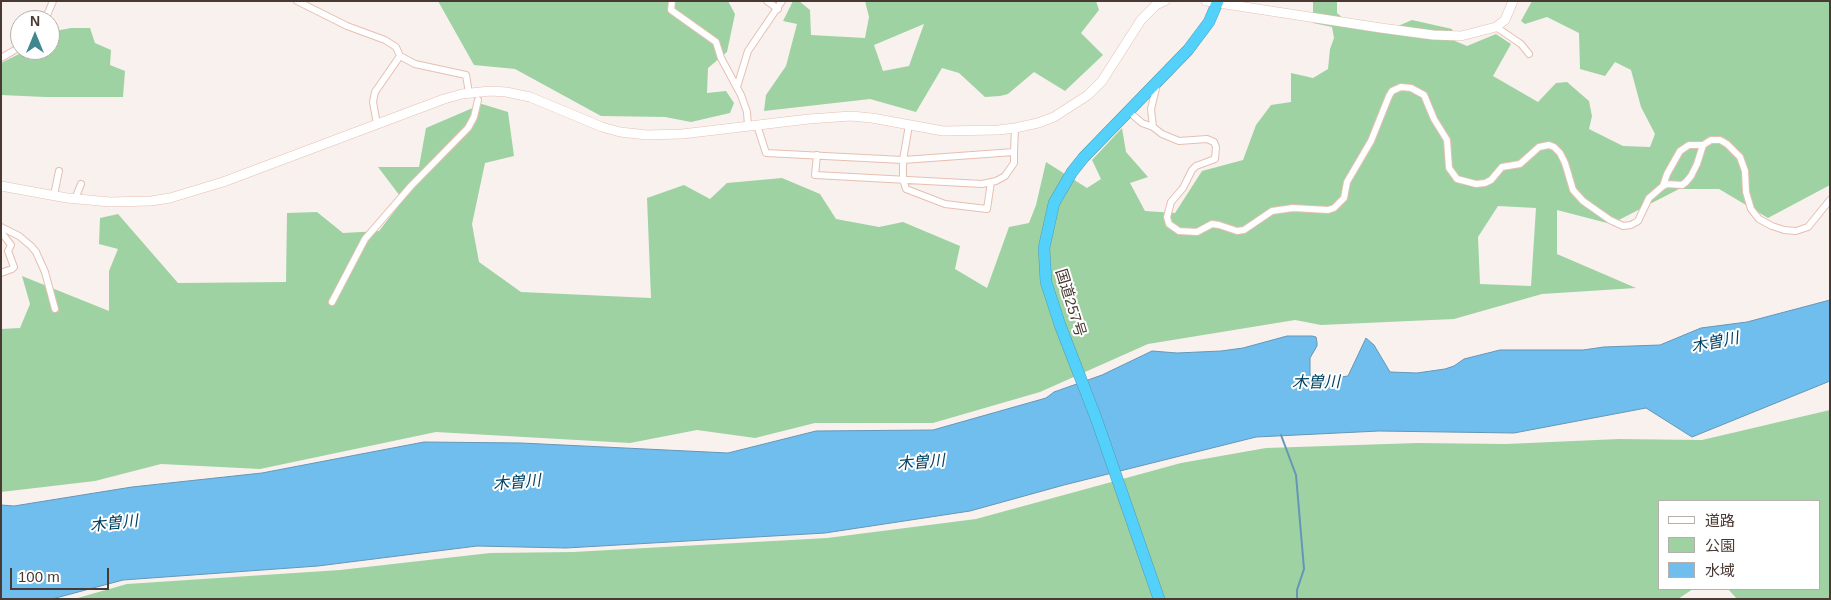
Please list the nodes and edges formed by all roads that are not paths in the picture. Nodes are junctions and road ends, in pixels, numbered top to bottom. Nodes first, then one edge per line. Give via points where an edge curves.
1 (297, 1) edge
2 (672, 1) edge
3 (768, 1) edge
4 (782, 1) edge
5 (1165, 1) edge
6 (1513, 1) edge
7 (1214, 2) edge
8 (778, 9) junction
9 (1496, 26) junction
10 (1529, 54) dead end
11 (400, 56) junction
12 (1157, 82) junction
13 (737, 87) junction
14 (469, 93) junction
15 (478, 100) dead end
16 (1128, 112) junction
17 (377, 124) junction
18 (909, 125) junction
19 (752, 126) junction
20 (1153, 126) junction
21 (1015, 128) junction
22 (1703, 145) junction
23 (1014, 152) junction
24 (816, 155) junction
25 (903, 160) junction
26 (59, 171) dead end
27 (903, 179) junction
28 (991, 182) junction
29 (81, 184) dead end
30 (1, 186) edge
31 (1663, 186) junction
32 (54, 195) junction
33 (75, 199) junction
34 (1830, 200) edge
35 (1, 227) edge
36 (1, 232) edge
37 (1, 273) edge
38 (332, 302) dead end
39 (55, 309) dead end
40 (1159, 599) edge

1 - 11 street via 347,26 385,40 396,48
2 - 13 street via 671,10 716,42
3 - 8 street
4 - 8 street
5 - 21 street via 1141,20 1102,81 1088,95 1054,117
6 - 9 street via 1505,20
7 - 9 street via 1433,35 1462,36
7 - 12 highway, 国道257号 via 1209,22 1197,40
8 - 13 street via 748,51
9 - 10 street
11 - 14 street via 415,64 466,75
11 - 17 street via 375,92 373,102
12 - 16 highway, 国道257号
12 - 20 street via 1151,109
13 - 19 street
14 - 17 street
14 - 19 street via 498,91 517,94 602,127 633,134 666,136
15 - 38 street via 468,128 365,239
16 - 20 street via 1142,123
16 - 40 highway, 国道257号 via 1072,172 1054,203 1045,237 1044,266 1060,325
17 - 33 street via 178,196 131,202
18 - 19 street via 852,116
18 - 21 street via 957,132
18 - 25 street
19 - 24 street via 766,153
20 - 31 street via 1179,142 1207,139 1216,147 1215,159 1196,166 1170,202 1169,224 1179,231 1197,232 1212,224 1244,230 1272,211 1334,208 1344,198 1347,182 1371,141 1389,96 1401,87 1424,95 1447,140 1449,168 1457,180 1485,183 1502,167 1520,164 1539,147 1549,145 1560,153 1574,190 1583,201 1610,220 1627,226 1638,221 1649,198
21 - 23 street
22 - 31 street via 1689,145 1680,150
22 - 31 street via 1686,182
22 - 34 street via 1720,140 1740,156 1751,209 1759,219 1772,226 1796,231 1808,227
23 - 25 street
23 - 28 street via 1014,163 1005,176
24 - 25 street
24 - 27 street via 815,175
25 - 27 street
26 - 32 street
27 - 28 street
27 - 28 street via 906,189 945,204 987,209
29 - 33 street
30 - 32 street
32 - 33 street
35 - 39 street via 19,236 36,252
36 - 37 street via 11,245 8,251 14,267

